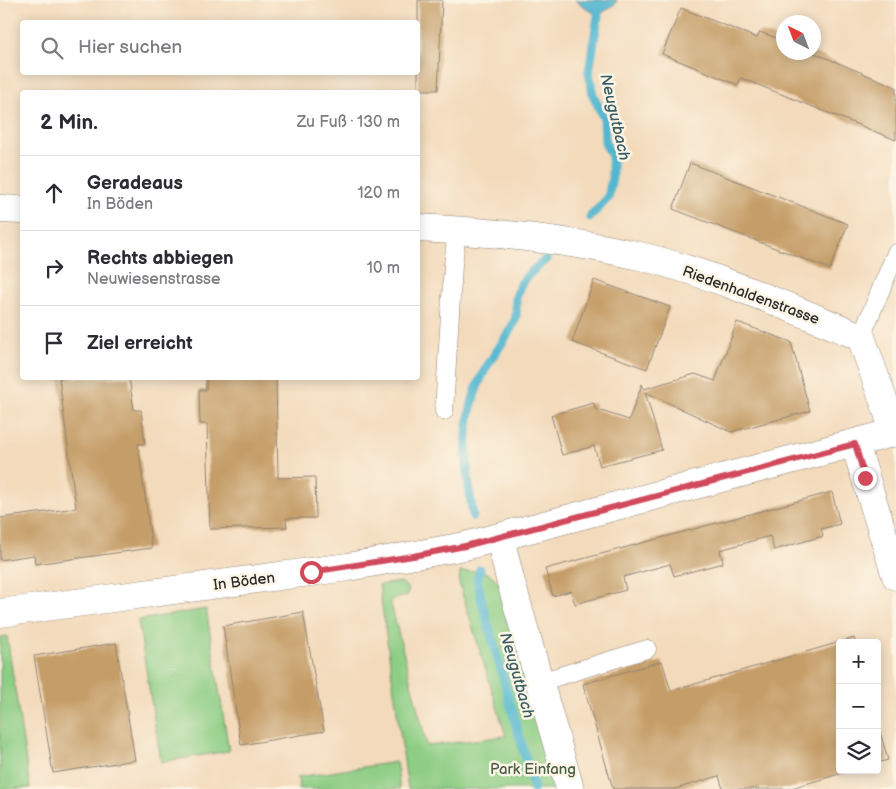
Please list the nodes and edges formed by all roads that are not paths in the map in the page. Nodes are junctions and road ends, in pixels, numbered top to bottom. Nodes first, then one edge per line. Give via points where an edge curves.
1 (0, 210) edge
2 (20, 210) edge
3 (420, 228) edge
4 (457, 230) junction
5 (896, 253) edge
6 (861, 337) junction
7 (444, 410) dead end
8 (894, 433) edge
9 (855, 444) junction
10 (500, 538) junction
11 (896, 576) edge
12 (0, 613) edge
13 (647, 649) dead end
14 (540, 682) junction
15 (570, 789) edge

1 - 2 street
3 - 4 street, Riedenhaldenstrasse
4 - 6 street, Riedenhaldenstrasse via 566,242 641,257 728,283
4 - 7 lane via 452,264
5 - 6 lane
6 - 8 street
8 - 9 street, In Böden
9 - 10 street, In Böden
9 - 11 street
10 - 12 street, In Böden via 348,567
10 - 14 street
13 - 14 lane
14 - 15 street

